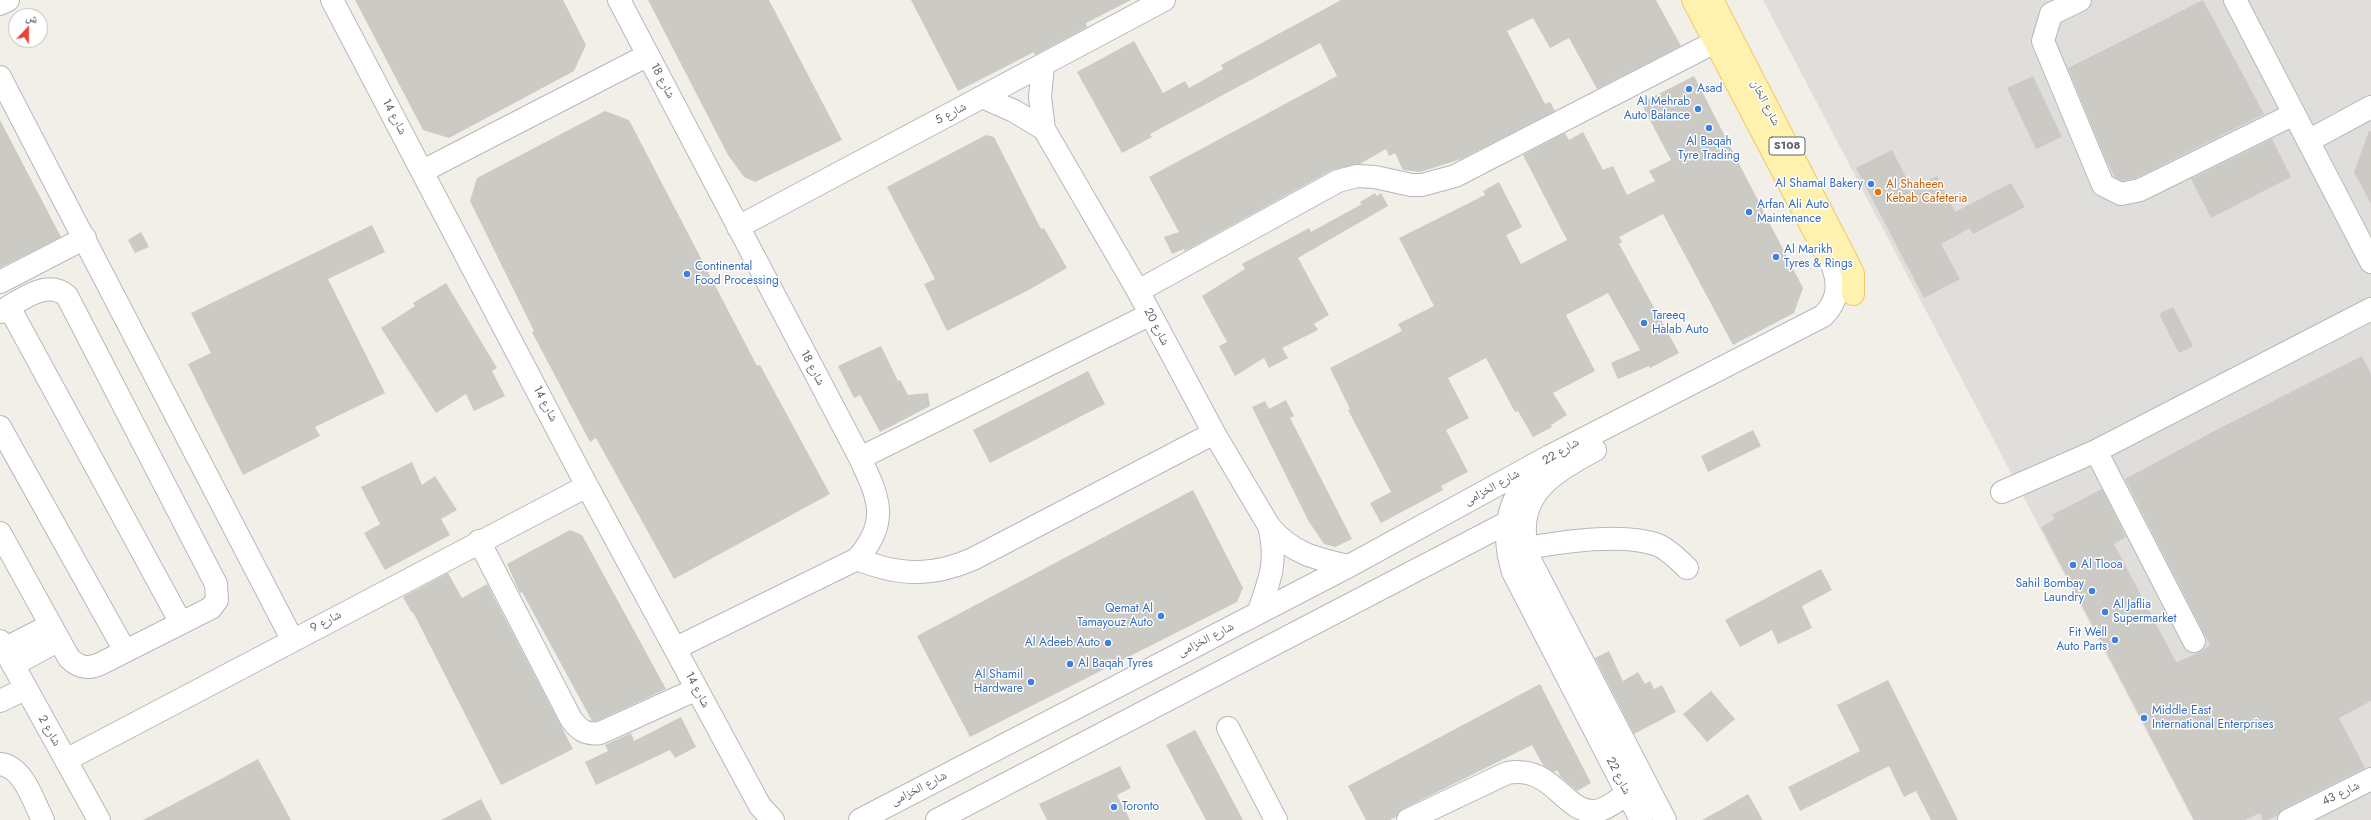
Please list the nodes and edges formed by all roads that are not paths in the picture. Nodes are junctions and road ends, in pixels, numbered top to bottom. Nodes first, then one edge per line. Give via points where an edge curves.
1 (8, 0) edge
2 (332, 0) edge
3 (619, 0) edge
4 (1164, 0) edge
5 (1693, 0) edge
6 (1712, 0) edge
7 (2080, 0) edge
8 (2235, 0) edge
9 (0, 4) edge
10 (1715, 42) junction
11 (648, 55) junction
12 (1043, 65) junction
13 (0, 77) edge
14 (982, 97) junction
15 (2371, 107) edge
16 (2294, 114) junction
17 (1044, 128) junction
18 (2308, 140) junction
19 (423, 171) junction
20 (738, 227) junction
21 (85, 238) junction
22 (2371, 262) edge
23 (1833, 267) joint
24 (0, 282) edge
25 (1138, 291) junction
26 (1853, 294) joint
27 (5, 309) edge
28 (2371, 309) edge
29 (1149, 315) junction
30 (0, 427) edge
31 (1214, 433) junction
32 (2096, 450) junction
33 (1550, 456) junction
34 (860, 458) junction
35 (587, 486) junction
36 (2002, 492) dead end
37 (1528, 511) junction
38 (1507, 522) junction
39 (1269, 526) junction
40 (0, 533) edge
41 (479, 541) junction
42 (1526, 548) junction
43 (857, 559) junction
44 (1349, 566) junction
45 (1687, 568) dead end
46 (1258, 613) junction
47 (181, 623) junction
48 (55, 632) junction
49 (292, 639) junction
50 (2194, 641) dead end
51 (676, 648) junction
52 (125, 651) junction
53 (6, 652) edge
54 (696, 688) junction
55 (24, 689) junction
56 (0, 701) edge
57 (1228, 728) dead end
58 (66, 760) junction
59 (0, 764) edge
60 (2371, 779) edge
61 (1627, 794) junction
62 (765, 815) edge
63 (43, 820) edge
64 (99, 820) edge
65 (860, 820) edge
66 (937, 820) edge
67 (1276, 820) edge
68 (1408, 820) edge
69 (1641, 820) edge
70 (1665, 820) edge
71 (2289, 820) edge

1 - 9 street
2 - 19 street, شارع 14
3 - 11 street, شارع 18
4 - 12 street, شارع 5
5 - 10 main road, شارع الخان / S108
6 - 26 main road, شارع الخان / S108 via 1849,265 1853,274
7 - 16 street via 2051,14 2044,41 2103,186 2121,194 2140,190
8 - 16 street
10 - 23 main road, شارع الخان / S108
10 - 25 street via 1450,178 1422,185 1357,176 1338,181
11 - 19 street
11 - 20 street, شارع 18
12 - 14 street, شارع 5
12 - 17 street, شارع 20 via 1040,97
13 - 21 street
14 - 17 street
14 - 20 street, شارع 5
15 - 18 street
16 - 18 street
17 - 25 street, شارع 20
18 - 22 street
19 - 35 street, شارع 14
20 - 34 street, شارع 18
21 - 24 street
21 - 49 street
23 - 33 street, شارع 22 via 1836,294 1829,310 1819,319
25 - 29 street, شارع 20
26 - 37 street, شارع 22 via 1850,303 1837,318 1555,472 1538,489
27 - 47 street
27 - 47 street via 50,288 62,292 71,302 216,584 218,594 214,604
28 - 32 street
29 - 31 street, شارع 20
29 - 34 street
30 - 52 street
31 - 39 street, شارع 20
31 - 43 street via 952,568 914,573 875,566
32 - 36 street
32 - 50 street
33 - 38 street, شارع 22 via 1521,486
33 - 44 street, شارع الخزامى
34 - 43 street, شارع 18 via 874,488 879,507 878,526 870,544
35 - 41 street, شارع 9
35 - 51 street, شارع 14
37 - 38 street
37 - 42 street, شارع 22 via 1525,524
38 - 61 street, شارع 22 via 1507,547 1513,572
38 - 66 street
39 - 44 street, شارع 20 via 1280,539 1302,554
39 - 46 street, شارع 20 via 1274,567
40 - 48 street
41 - 49 street, شارع 9
41 - 54 street via 571,718 580,729 586,733 600,733
42 - 45 street via 1586,540 1644,541 1660,546
42 - 70 street, شارع 22
43 - 51 street, شارع 18
44 - 46 street, شارع الخزامى
46 - 65 street, شارع الخزامى
47 - 52 street
48 - 52 street via 73,663 87,668
48 - 53 street
49 - 58 street, شارع 9
51 - 54 street, شارع 14
53 - 55 street, شارع 2
54 - 62 street, شارع 14
55 - 56 street
55 - 58 street, شارع 2
57 - 67 street
58 - 64 street, شارع 2
59 - 63 street via 18,772
60 - 71 street, شارع 43
61 - 68 street via 1601,809 1586,810 1572,803 1543,778 1516,771
61 - 69 street, شارع 22

